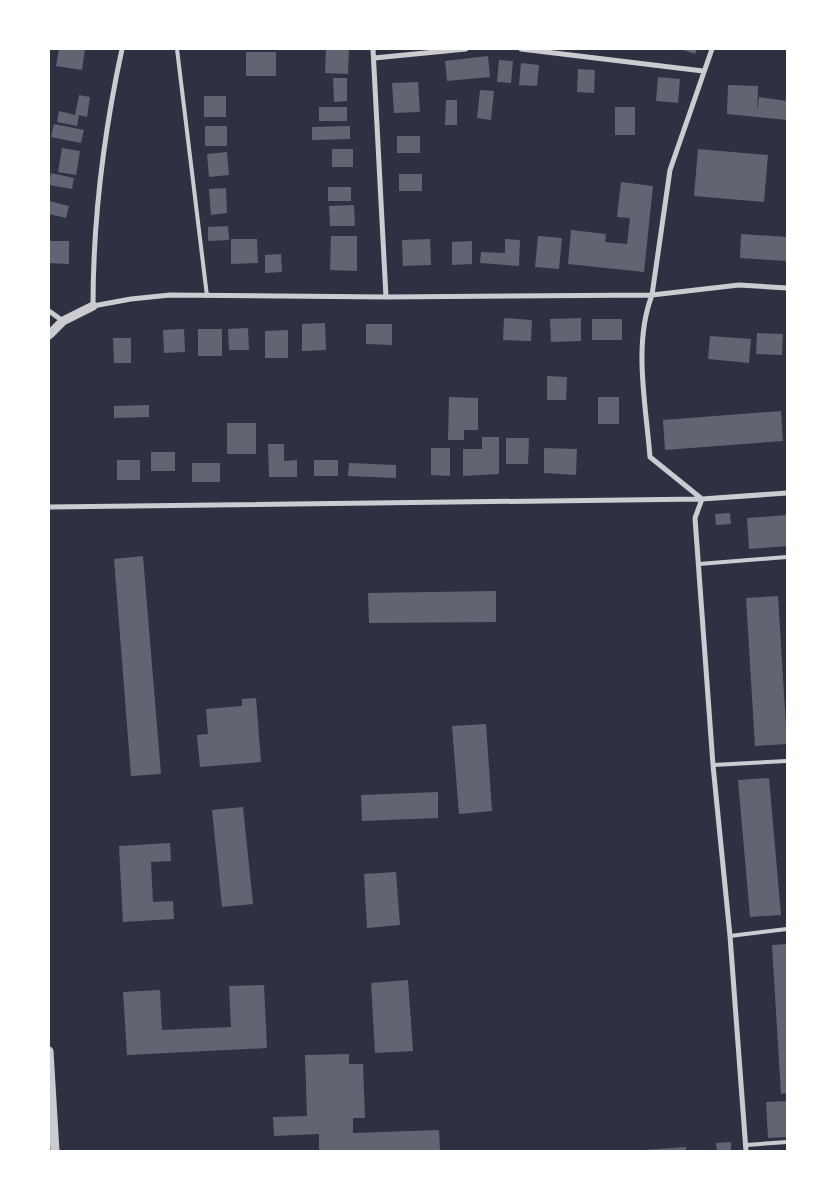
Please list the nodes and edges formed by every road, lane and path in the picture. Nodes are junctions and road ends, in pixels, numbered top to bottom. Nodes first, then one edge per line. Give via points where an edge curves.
1 (122, 49) edge
2 (177, 49) edge
3 (373, 49) edge
4 (466, 49) edge
5 (520, 49) edge
6 (712, 49) edge
7 (374, 58) junction
8 (703, 71) junction
9 (787, 288) edge
10 (652, 295) junction
11 (207, 296) junction
12 (386, 297) junction
13 (94, 306) junction
14 (49, 311) edge
15 (63, 321) junction
16 (49, 335) edge
17 (787, 493) edge
18 (702, 500) junction
19 (49, 507) edge
20 (787, 557) edge
21 (699, 564) junction
22 (787, 761) edge
23 (713, 764) junction
24 (787, 929) edge
25 (730, 936) junction
26 (49, 1051) edge
27 (787, 1142) edge
28 (746, 1148) edge
29 (55, 1151) edge

1 - 13 street via 101,182 93,260
2 - 11 lane
3 - 7 street
4 - 7 street
5 - 8 street
6 - 8 street
7 - 12 street
8 - 10 street via 670,170
9 - 10 street via 739,285
10 - 12 street
10 - 18 street via 646,312 642,353 650,457
11 - 12 street
11 - 13 street via 170,295
13 - 15 street
14 - 15 street
15 - 16 street
17 - 18 street
18 - 19 street
18 - 21 street via 696,518
20 - 21 lane
21 - 23 street
22 - 23 lane
23 - 25 street
24 - 25 lane
25 - 28 street
26 - 29 street
27 - 28 lane

